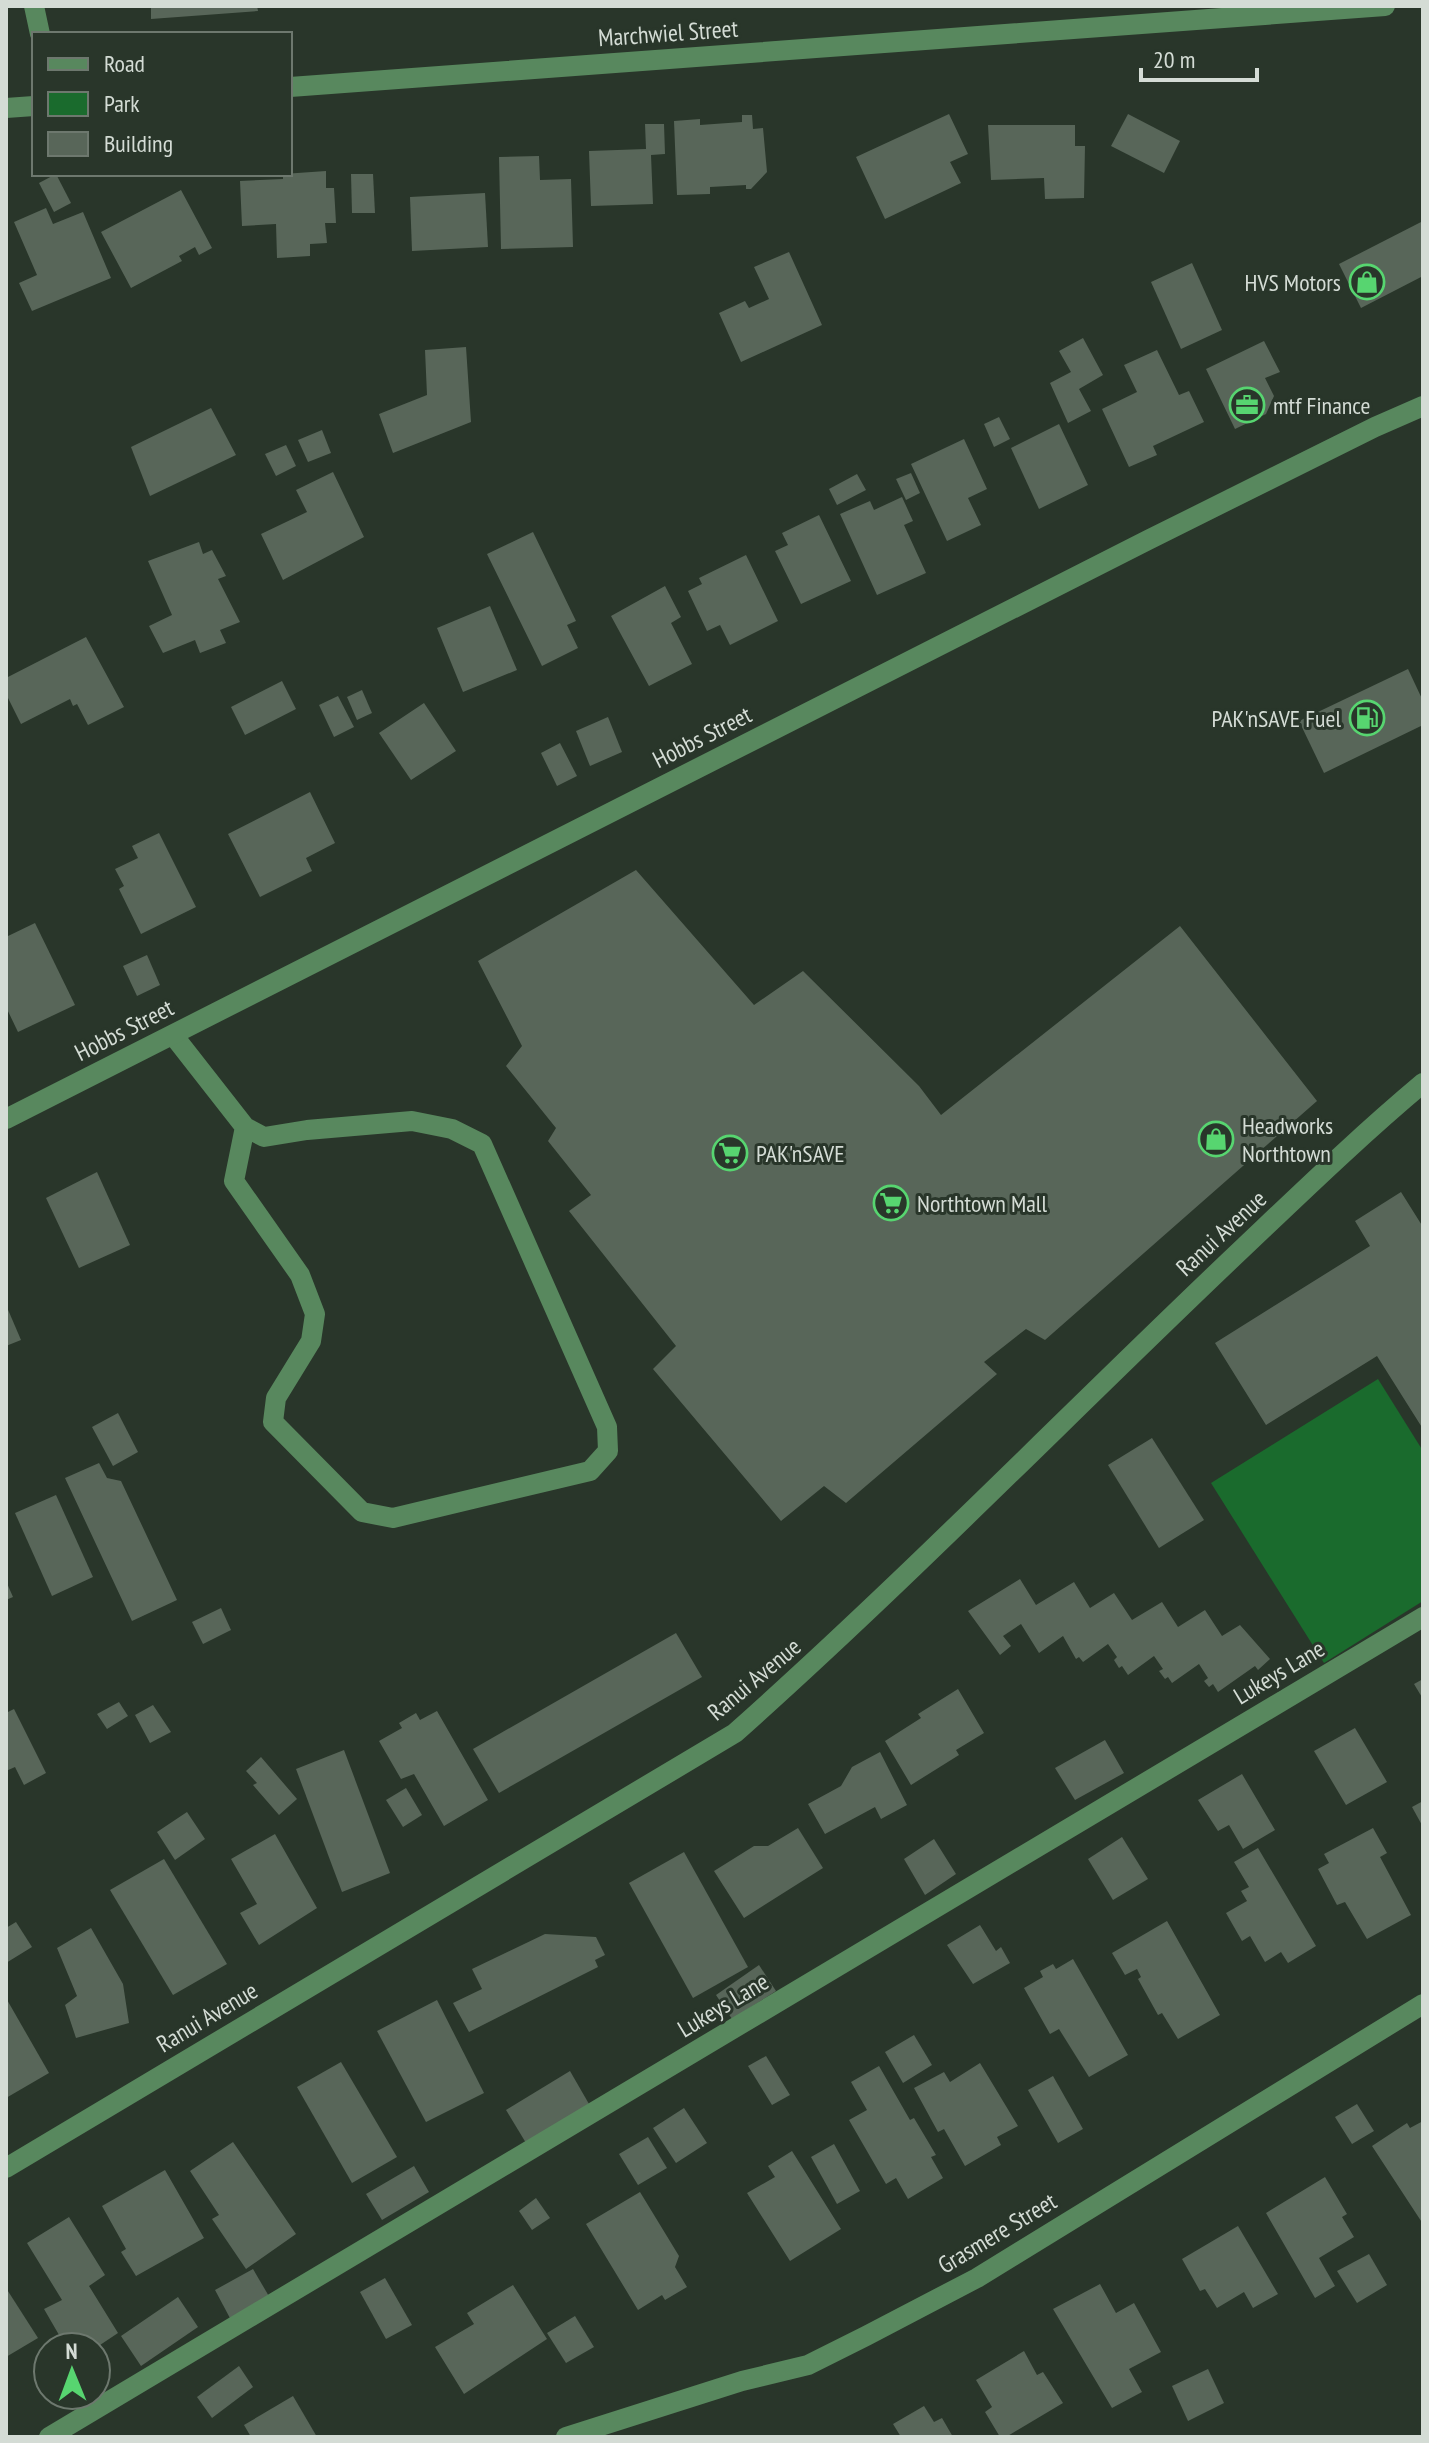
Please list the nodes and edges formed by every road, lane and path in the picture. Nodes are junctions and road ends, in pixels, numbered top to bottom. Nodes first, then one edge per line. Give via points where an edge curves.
1 (34, 6) edge
2 (1385, 6) edge
3 (40, 32) edge
4 (292, 87) edge
5 (32, 106) edge
6 (6, 108) edge
7 (1423, 406) edge
8 (173, 1035) junction
9 (1423, 1083) edge
10 (6, 1119) edge
11 (245, 1127) junction
12 (1423, 1617) edge
13 (1423, 2004) edge
14 (6, 2168) edge
15 (49, 2437) edge
16 (566, 2437) edge

1 - 3 street
2 - 4 street, Marchwiel Street
5 - 6 street
7 - 8 street, Hobbs Street
8 - 10 street, Hobbs Street
8 - 11 street
9 - 14 street, Ranui Avenue via 735,1733
11 - 11 street via 264,1137 412,1121 452,1129 482,1144 607,1427 608,1451 590,1471 393,1518 362,1512 347,1499 273,1422 276,1398 311,1341 315,1314 300,1275 234,1181
12 - 15 street, Lukeys Lane
13 - 16 street, Grasmere Street via 977,2278 866,2336 808,2365

